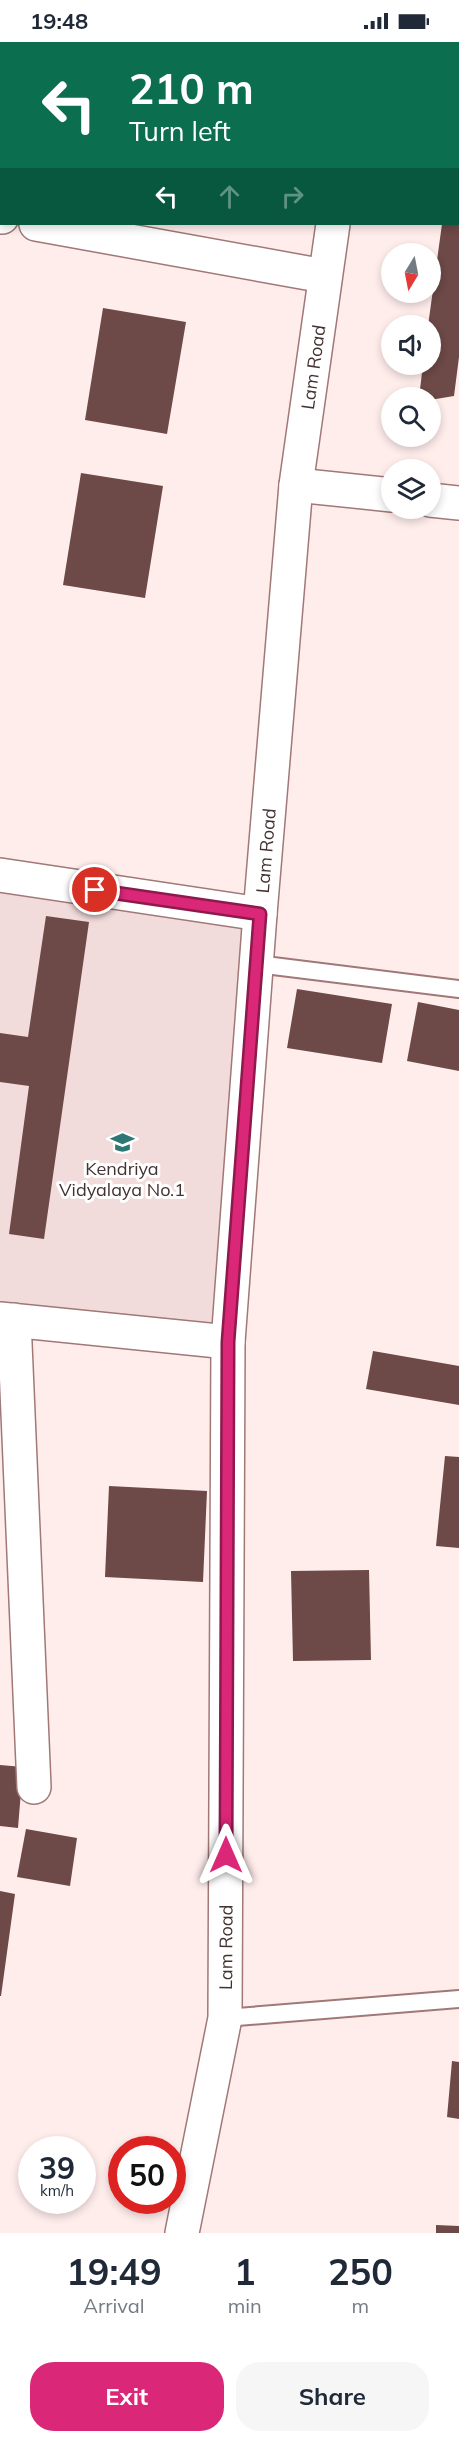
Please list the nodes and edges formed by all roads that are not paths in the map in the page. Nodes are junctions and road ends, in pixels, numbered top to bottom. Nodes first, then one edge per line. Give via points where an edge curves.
1 (42, 225) edge
2 (333, 225) edge
3 (324, 276) junction
4 (296, 485) junction
5 (381, 494) edge
6 (441, 501) edge
7 (459, 503) edge
8 (0, 875) edge
9 (260, 914) junction
10 (257, 964) junction
11 (459, 989) edge
12 (7, 1320) edge
13 (228, 1342) junction
14 (34, 1787) dead end
15 (459, 1999) edge
16 (225, 2018) junction
17 (182, 2233) edge

1 - 3 main road
2 - 3 main road, Lam Road
3 - 4 main road, Lam Road
4 - 5 main road
4 - 9 main road, Lam Road
6 - 7 main road
8 - 9 main road
9 - 10 main road, Lam Road
10 - 11 lane
10 - 13 main road, Lam Road
12 - 13 main road
12 - 14 main road
13 - 16 main road, Lam Road
15 - 16 lane
16 - 17 main road, Lam Road

